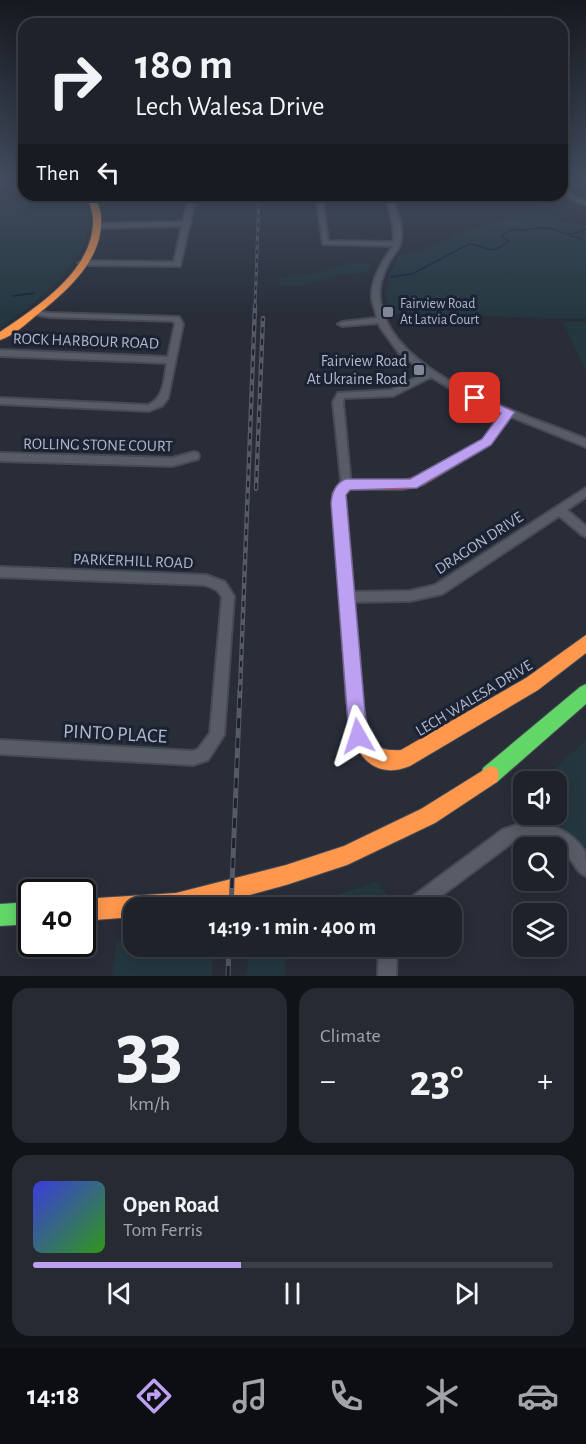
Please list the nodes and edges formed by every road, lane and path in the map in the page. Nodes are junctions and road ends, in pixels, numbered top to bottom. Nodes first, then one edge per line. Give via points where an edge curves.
1 (98, 226) edge
2 (187, 227) edge
3 (324, 227) edge
4 (394, 227) edge
5 (397, 244) junction
6 (82, 263) junction
7 (36, 312) junction
8 (382, 321) junction
9 (342, 324) dead end
10 (0, 338) edge
11 (0, 353) edge
12 (171, 360) junction
13 (432, 374) junction
14 (0, 401) edge
15 (509, 412) junction
16 (586, 443) edge
17 (194, 456) dead end
18 (0, 457) edge
19 (346, 485) junction
20 (586, 492) edge
21 (559, 510) junction
22 (586, 532) edge
23 (0, 572) edge
24 (346, 597) junction
25 (586, 643) edge
26 (586, 693) edge
27 (217, 735) joint
28 (0, 747) edge
29 (586, 868) edge
30 (426, 897) edge
31 (96, 909) edge
32 (18, 914) edge
33 (0, 915) edge
34 (388, 957) edge
35 (387, 976) edge

1 - 6 street
2 - 6 street via 175,264
3 - 5 street via 326,243
4 - 5 street
5 - 8 street via 377,280 376,302
6 - 7 street
7 - 10 street
7 - 12 street via 176,320 179,324
8 - 9 street
8 - 13 street via 402,348
11 - 12 street, ROCK HARBOUR ROAD
12 - 14 street via 165,396 159,404 148,408
13 - 15 street
13 - 19 street via 393,393 341,395 338,402
15 - 16 street
15 - 19 street via 487,442 419,481 403,485
17 - 18 street, ROLLING STONE COURT via 172,462
19 - 24 street, LECH WALESA DRIVE via 339,493 338,503
20 - 21 street, DRAGON DRIVE
21 - 22 street
21 - 24 street, DRAGON DRIVE via 438,590 410,596
23 - 27 street, PARKERHILL ROAD via 206,580 221,586 228,596
24 - 25 street, LECH WALESA DRIVE via 358,736 372,756 382,761 393,762 413,753 532,684
26 - 31 street via 486,778 428,816 347,855 176,904
27 - 28 street, PINTO PLACE via 211,748 193,758
29 - 30 street via 566,841 553,832 522,830 508,836
32 - 33 street
34 - 35 street

